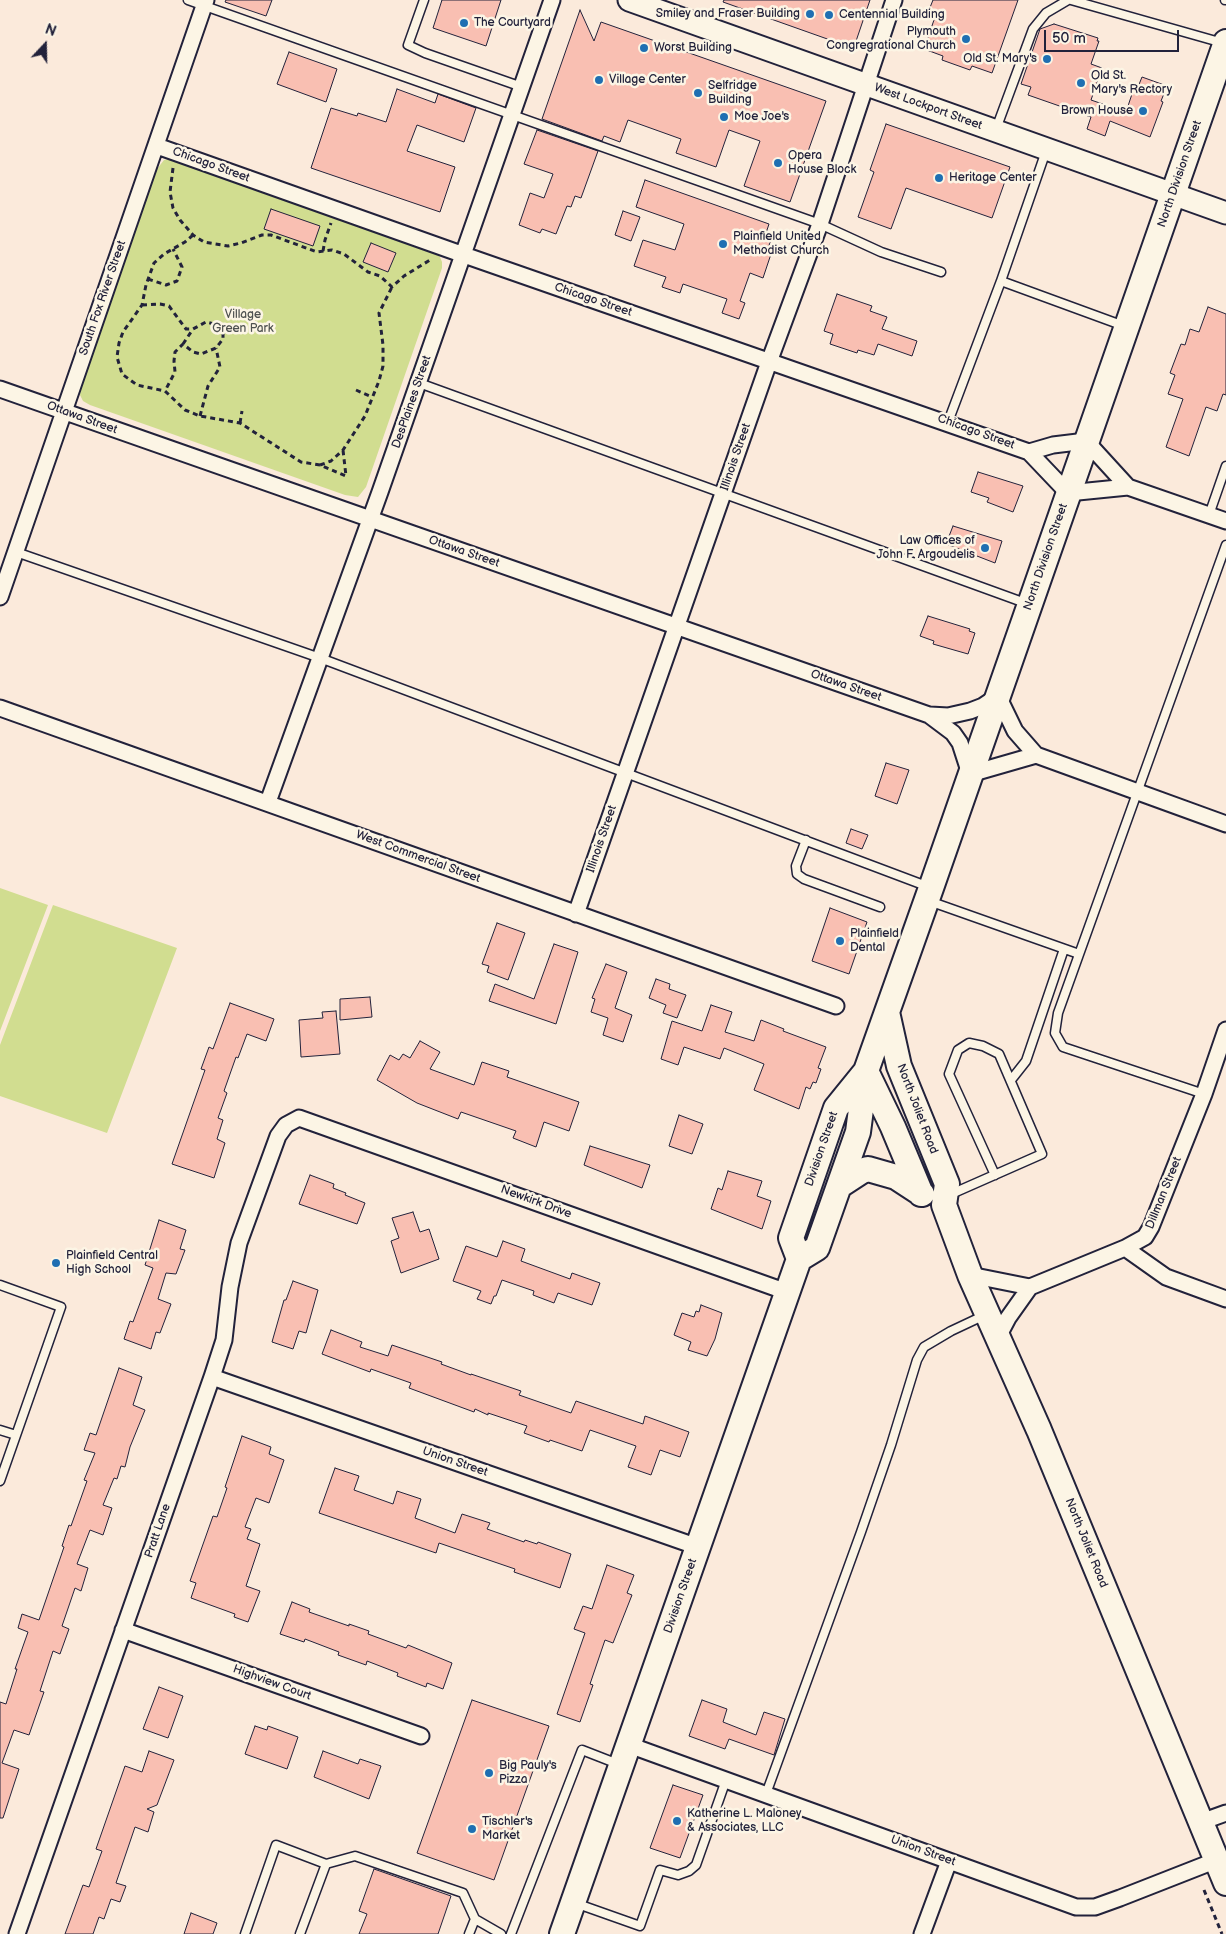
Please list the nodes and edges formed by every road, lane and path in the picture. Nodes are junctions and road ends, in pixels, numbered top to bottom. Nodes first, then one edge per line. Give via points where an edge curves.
1 (188, 0) edge
2 (424, 0) edge
3 (552, 0) edge
4 (629, 0) edge
5 (894, 0) edge
6 (1070, 0) edge
7 (205, 3) edge
8 (1226, 42) edge
9 (866, 84) junction
10 (522, 87) junction
11 (513, 114) junction
12 (995, 131) junction
13 (157, 146) junction
14 (1047, 149) junction
15 (173, 163) dead end
16 (1173, 195) junction
17 (337, 210) junction
18 (1226, 214) edge
19 (820, 224) junction
20 (192, 234) junction
21 (173, 249) junction
22 (323, 251) junction
23 (464, 255) junction
24 (430, 260) dead end
25 (940, 272) dead end
26 (148, 279) junction
27 (1001, 280) junction
28 (392, 287) junction
29 (142, 305) junction
30 (1126, 327) junction
31 (193, 329) junction
32 (183, 344) junction
33 (216, 348) junction
34 (769, 362) junction
35 (419, 382) junction
36 (0, 389) edge
37 (356, 390) dead end
38 (165, 391) junction
39 (372, 398) junction
40 (242, 411) dead end
41 (64, 412) junction
42 (200, 416) junction
43 (948, 422) junction
44 (240, 423) junction
45 (1086, 442) junction
46 (343, 450) junction
47 (1030, 452) junction
48 (320, 465) junction
49 (1226, 466) edge
50 (1128, 487) junction
51 (723, 492) junction
52 (1068, 493) junction
53 (1209, 515) junction
54 (370, 520) junction
55 (1226, 521) edge
56 (1226, 545) edge
57 (16, 552) junction
58 (0, 597) edge
59 (1030, 604) junction
60 (676, 627) junction
61 (320, 658) junction
62 (998, 696) junction
63 (0, 708) edge
64 (929, 715) junction
65 (1036, 755) junction
66 (625, 773) junction
67 (970, 774) junction
68 (1136, 791) junction
69 (268, 802) junction
70 (1226, 824) edge
71 (806, 840) junction
72 (929, 894) junction
73 (880, 907) dead end
74 (576, 914) junction
75 (1064, 949) junction
76 (1079, 954) junction
77 (836, 1006) dead end
78 (887, 1012) junction
79 (1226, 1030) edge
80 (866, 1071) junction
81 (1011, 1080) junction
82 (1204, 1094) junction
83 (286, 1125) joint
84 (995, 1175) junction
85 (839, 1186) junction
86 (921, 1194) junction
87 (944, 1201) junction
88 (1125, 1248) junction
89 (799, 1259) junction
90 (970, 1275) junction
91 (0, 1285) edge
92 (1030, 1287) junction
93 (787, 1292) junction
94 (1226, 1299) edge
95 (987, 1314) junction
96 (998, 1337) junction
97 (212, 1377) junction
98 (0, 1430) edge
99 (16, 1435) junction
100 (0, 1481) edge
101 (698, 1547) junction
102 (123, 1630) junction
103 (421, 1736) dead end
104 (626, 1755) junction
105 (726, 1780) junction
106 (766, 1794) junction
107 (1226, 1813) edge
108 (1201, 1822) junction
109 (1217, 1860) junction
110 (949, 1861) junction
111 (326, 1864) junction
112 (1215, 1886) edge
113 (573, 1903) junction
114 (475, 1919) junction
115 (17, 1934) edge
116 (245, 1934) edge
117 (300, 1934) edge
118 (469, 1934) edge
119 (501, 1934) edge
120 (511, 1934) edge
121 (562, 1934) edge
122 (922, 1934) edge
123 (1222, 1934) edge

1 - 7 lane
2 - 10 lane via 408,45
3 - 10 street, DesPlaines Street
4 - 9 main road, West Lockport Street
5 - 9 street, Illinois Street
6 - 8 lane
6 - 12 lane via 1046,13 1033,28
7 - 11 lane
7 - 13 street, South Fox River Street
8 - 16 main road, North Division Street
9 - 12 main road, West Lockport Street
9 - 19 street, Illinois Street
10 - 11 street, DesPlaines Street
11 - 19 lane
11 - 23 street, DesPlaines Street
12 - 14 main road, West Lockport Street
13 - 17 street, Chicago Street
13 - 41 street, South Fox River Street
14 - 16 main road, West Lockport Street
14 - 27 lane
15 - 20 path via 170,192 173,208
16 - 18 main road, West Lockport Street
16 - 30 main road, North Division Street
17 - 22 path via 324,240
17 - 23 street, Chicago Street
19 - 25 lane via 882,252
19 - 34 street, Illinois Street
20 - 21 path
20 - 22 path via 204,242 228,246 271,235 317,252
21 - 26 path via 154,264
21 - 26 path via 182,267 176,281 166,285
22 - 28 path via 344,254
23 - 34 street, Chicago Street
23 - 35 street, DesPlaines Street
24 - 28 path
26 - 29 path
27 - 30 lane
27 - 43 lane
28 - 39 path via 379,313 383,366
29 - 31 path via 169,306 186,329
29 - 38 path via 123,332 117,357 122,374 137,385
30 - 45 main road, North Division Street
31 - 32 path
31 - 33 path via 206,322 223,331
32 - 33 path via 201,354
32 - 38 path via 175,352 175,372
33 - 42 path via 220,367 208,386
34 - 43 street, Chicago Street
34 - 51 street, Illinois Street
35 - 51 lane
35 - 54 street, DesPlaines Street
36 - 41 street, Ottawa Street
37 - 39 path
38 - 42 path via 185,410
39 - 46 path via 365,416
40 - 44 path
41 - 54 street, Ottawa Street
41 - 57 street, South Fox River Street
42 - 44 path
43 - 47 street, Chicago Street
44 - 48 path via 301,462
45 - 47 street, Chicago Street via 1053,445
45 - 50 street
45 - 52 main road, North Division Street
46 - 48 path via 331,461
46 - 48 path via 346,476
47 - 52 street, Chicago Street
49 - 53 lane
50 - 52 street
50 - 53 street
51 - 59 lane
51 - 60 street, Illinois Street
52 - 59 main road, North Division Street
53 - 55 street
54 - 60 street, Ottawa Street
54 - 61 street, DesPlaines Street
56 - 68 lane
57 - 58 street, South Fox River Street
57 - 61 lane
59 - 62 main road, North Division Street
60 - 64 street, Ottawa Street
60 - 66 street, Illinois Street
61 - 66 lane
61 - 69 street, DesPlaines Street
62 - 64 street, Ottawa Street via 970,711 948,716
62 - 65 street via 1015,731
62 - 67 main road, North Division Street
63 - 69 street, West Commercial Street
64 - 67 street, Ottawa Street via 953,733 960,743
65 - 67 street
65 - 68 street
66 - 71 lane
66 - 74 street, Illinois Street
67 - 72 main road, North Division Street
68 - 70 street
68 - 76 lane
69 - 74 street, West Commercial Street
71 - 72 lane
71 - 73 lane via 796,866 797,874
72 - 75 lane
72 - 78 main road, North Division Street
74 - 77 street, West Commercial Street
75 - 76 lane
75 - 81 lane via 1026,1061
76 - 82 lane via 1058,1013 1055,1033 1063,1047
78 - 80 main road, North Division Street
78 - 87 main road, North Joliet Road via 899,1066 947,1184
79 - 82 street, Dillman Street
80 - 85 main road, Division Street via 858,1132
80 - 86 main road
80 - 89 main road, Division Street via 836,1108 791,1238
81 - 84 lane via 1042,1154
81 - 84 lane via 999,1054 968,1043 958,1050 949,1074
82 - 88 street, Dillman Street via 1151,1227 1145,1237
83 - 93 street, Newkirk Drive via 299,1118
83 - 97 street, Pratt Lane via 278,1136 239,1243 224,1340
84 - 87 lane
85 - 86 main road via 868,1169 896,1176
85 - 89 main road, Division Street via 817,1248
86 - 87 main road
87 - 90 main road, North Joliet Road
88 - 92 street, Dillman Street
88 - 94 street via 1166,1277
89 - 93 main road, Division Street
90 - 92 street
90 - 95 main road, North Joliet Road
91 - 99 lane via 61,1307
92 - 96 street
93 - 101 main road, Division Street
95 - 96 main road, North Joliet Road
95 - 106 lane via 951,1330 924,1347 917,1360 861,1532
96 - 108 main road, North Joliet Road
97 - 101 street, Union Street
97 - 102 street, Pratt Lane
98 - 99 lane
99 - 100 lane
101 - 104 main road, Division Street
102 - 103 street, Highview Court
102 - 115 street, Pratt Lane
104 - 105 street, Union Street
104 - 113 main road, Division Street
104 - 120 lane via 582,1750
105 - 106 street, Union Street
105 - 113 lane via 696,1865 678,1875 660,1870 640,1926
106 - 110 street, Union Street
107 - 108 street
108 - 109 main road, North Joliet Road
109 - 110 street, Union Street via 1120,1898 1094,1906 1076,1907
109 - 112 main road, North Joliet Road
110 - 122 street
111 - 114 lane via 355,1856 463,1893
111 - 116 lane via 276,1846
111 - 117 lane
112 - 123 path
113 - 121 main road, Division Street
114 - 118 lane
114 - 119 lane

